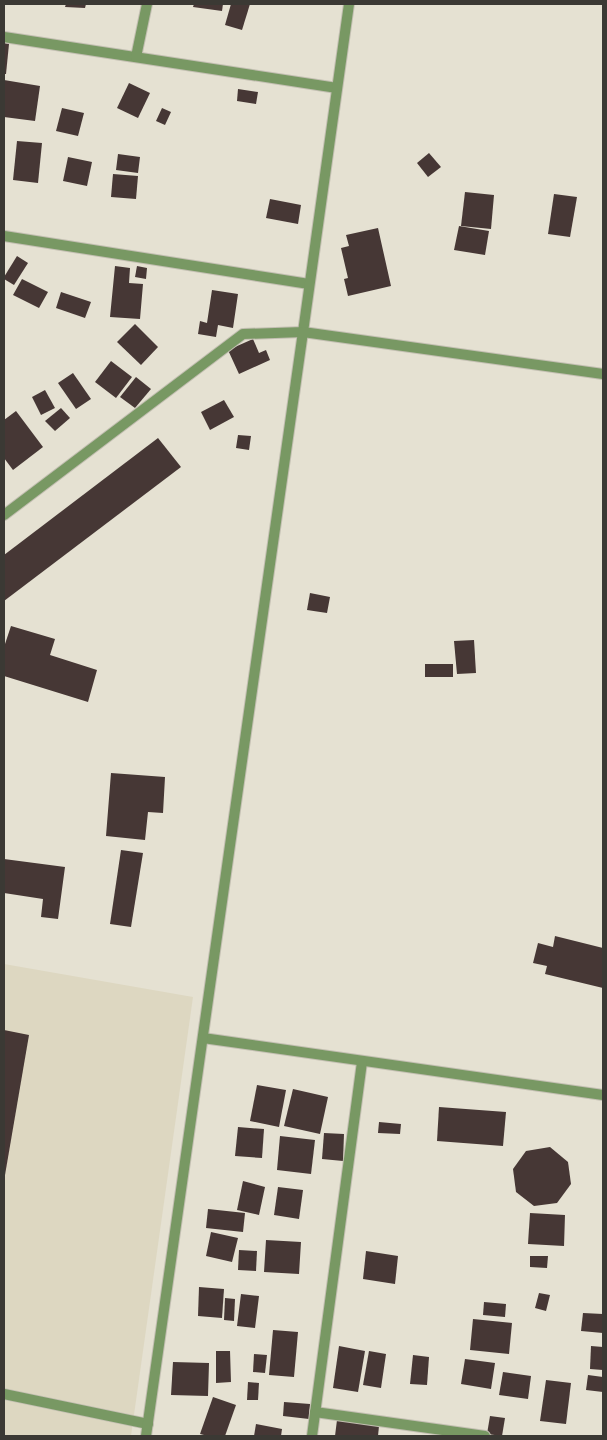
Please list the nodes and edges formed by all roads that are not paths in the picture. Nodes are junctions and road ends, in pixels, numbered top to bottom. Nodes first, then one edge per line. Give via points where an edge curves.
1 (146, 4) edge
2 (349, 4) edge
3 (4, 36) edge
4 (136, 57) junction
5 (337, 88) junction
6 (4, 236) edge
7 (309, 284) junction
8 (303, 332) junction
9 (603, 374) edge
10 (4, 516) edge
11 (203, 1038) junction
12 (362, 1062) junction
13 (603, 1096) edge
14 (4, 1394) edge
15 (315, 1412) junction
16 (148, 1424) junction
17 (146, 1436) edge
18 (312, 1436) edge
19 (485, 1436) edge

1 - 4 street
2 - 5 street
3 - 4 street
4 - 5 street
5 - 7 street
6 - 7 street
7 - 8 street
8 - 9 street
8 - 10 street via 243,334
8 - 11 street
11 - 12 street
11 - 16 street
12 - 13 street
12 - 15 street
14 - 16 street
15 - 18 street
15 - 19 street
16 - 17 street

